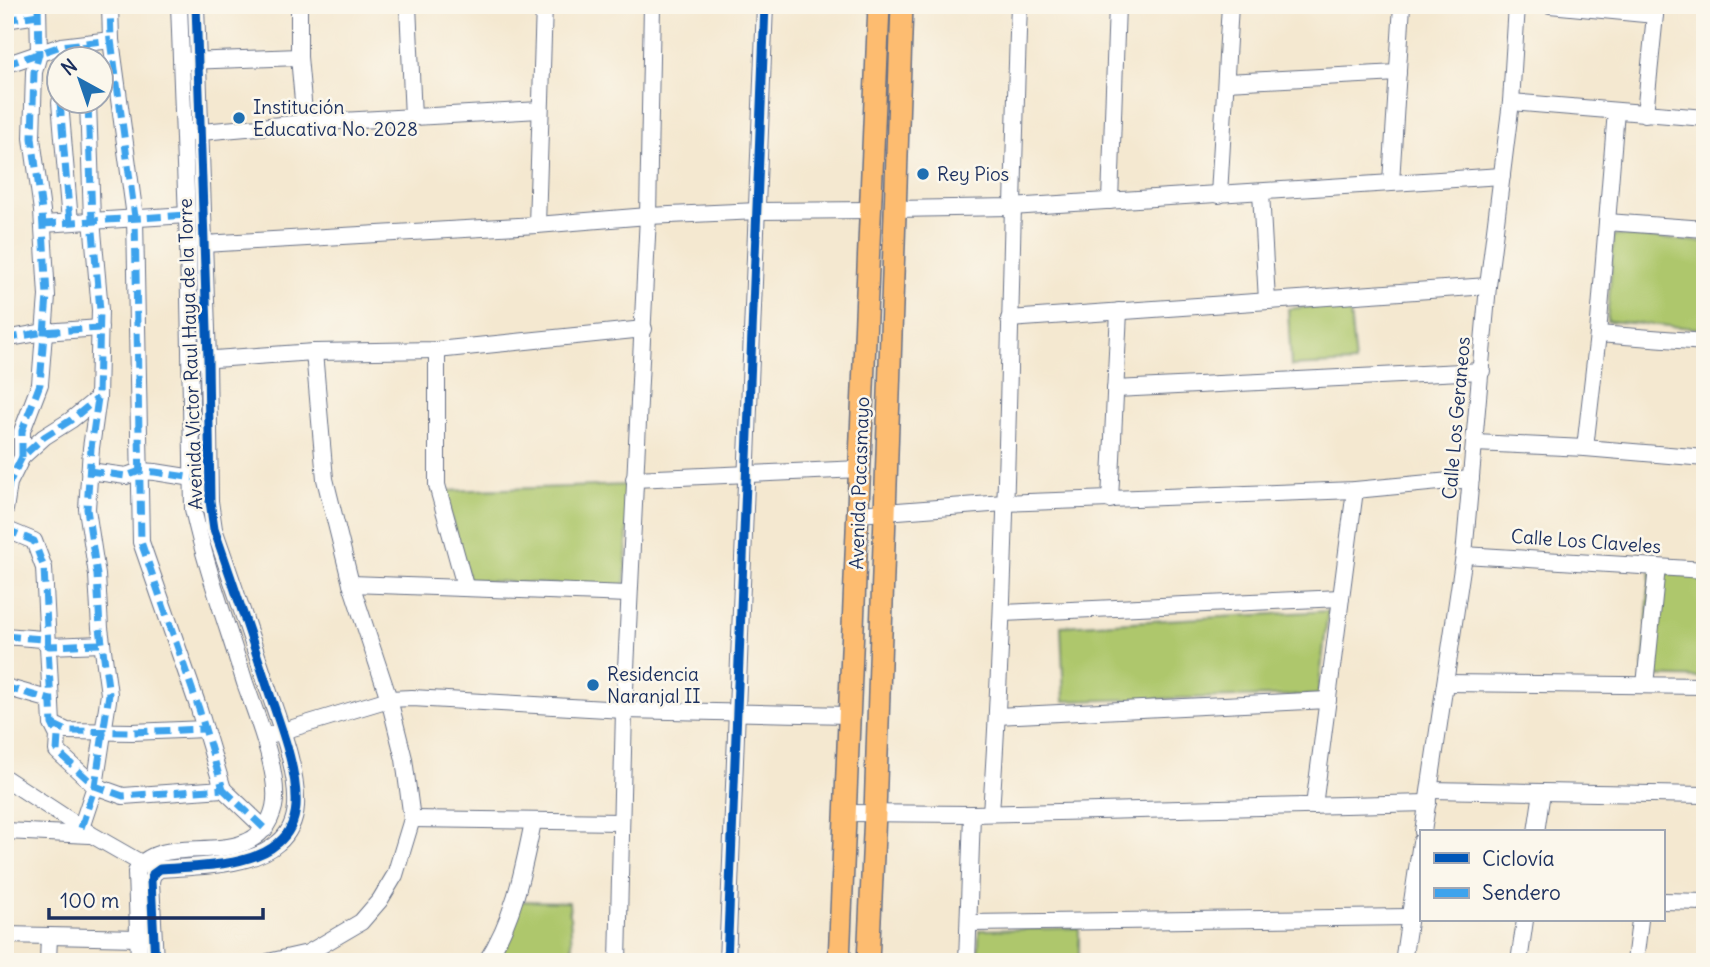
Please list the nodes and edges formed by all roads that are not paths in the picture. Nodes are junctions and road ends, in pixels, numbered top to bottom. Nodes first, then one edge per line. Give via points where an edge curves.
1 (110, 5) edge
2 (179, 5) edge
3 (196, 5) edge
4 (299, 5) edge
5 (408, 5) edge
6 (544, 5) edge
7 (652, 5) edge
8 (765, 5) edge
9 (879, 5) edge
10 (902, 5) edge
11 (1019, 5) edge
12 (1117, 5) edge
13 (1230, 5) edge
14 (1402, 5) edge
15 (1517, 5) edge
16 (1550, 5) edge
17 (38, 10) edge
18 (1655, 10) edge
19 (5, 20) edge
20 (111, 40) junction
21 (97, 46) edge
22 (39, 54) junction
23 (46, 54) edge
24 (299, 57) junction
25 (189, 60) junction
26 (5, 65) edge
27 (1398, 73) junction
28 (1226, 82) junction
29 (1511, 102) junction
30 (540, 110) junction
31 (1616, 111) junction
32 (1645, 114) junction
33 (60, 116) edge
34 (88, 116) edge
35 (413, 118) junction
36 (1705, 118) edge
37 (305, 123) junction
38 (192, 132) junction
39 (1502, 176) junction
40 (1391, 182) junction
41 (1261, 192) junction
42 (1219, 195) junction
43 (1110, 201) junction
44 (1011, 207) junction
45 (895, 209) junction
46 (871, 210) junction
47 (758, 211) junction
48 (187, 215) junction
49 (648, 216) junction
50 (135, 217) junction
51 (92, 220) junction
52 (70, 222) junction
53 (1607, 222) junction
54 (43, 224) junction
55 (537, 225) junction
56 (1705, 229) edge
57 (204, 244) junction
58 (1488, 286) junction
59 (1267, 301) junction
60 (1119, 311) junction
61 (1009, 319) junction
62 (100, 328) junction
63 (644, 329) junction
64 (44, 332) junction
65 (1598, 334) junction
66 (5, 339) edge
67 (1705, 342) edge
68 (437, 350) junction
69 (314, 352) junction
70 (200, 360) junction
71 (1482, 371) junction
72 (1115, 389) junction
73 (98, 398) junction
74 (1475, 443) junction
75 (1585, 448) junction
76 (22, 457) junction
77 (1705, 458) edge
78 (860, 469) junction
79 (89, 471) junction
80 (140, 471) junction
81 (747, 474) junction
82 (192, 478) junction
83 (634, 479) junction
84 (1471, 479) junction
85 (1355, 490) junction
86 (1110, 500) junction
87 (1004, 503) junction
88 (5, 510) edge
89 (885, 512) junction
90 (858, 514) junction
91 (5, 529) edge
92 (1464, 555) junction
93 (1657, 567) junction
94 (1705, 570) edge
95 (351, 584) junction
96 (465, 586) junction
97 (629, 594) junction
98 (1341, 598) junction
99 (1002, 613) junction
100 (5, 636) edge
101 (102, 645) junction
102 (49, 646) junction
103 (1446, 683) junction
104 (1645, 685) junction
105 (1705, 686) edge
106 (5, 687) edge
107 (389, 699) junction
108 (51, 700) junction
109 (1328, 700) junction
110 (624, 710) junction
111 (738, 713) junction
112 (849, 715) junction
113 (997, 716) junction
114 (52, 724) junction
115 (205, 729) junction
116 (104, 731) junction
117 (282, 732) junction
118 (263, 737) junction
119 (5, 778) edge
120 (95, 786) junction
121 (223, 789) junction
122 (1542, 792) junction
123 (1705, 795) edge
124 (1429, 797) junction
125 (1314, 806) junction
126 (845, 813) junction
127 (875, 813) junction
128 (990, 813) junction
129 (972, 814) junction
130 (412, 819) junction
131 (533, 822) junction
132 (621, 822) junction
133 (265, 829) junction
134 (1423, 830) edge
135 (1536, 830) edge
136 (5, 831) edge
137 (87, 832) junction
138 (1420, 848) edge
139 (141, 863) junction
140 (1664, 901) edge
141 (1705, 902) edge
142 (1409, 917) junction
143 (1525, 922) edge
144 (1640, 922) edge
145 (969, 923) junction
146 (5, 935) edge
147 (49, 936) junction
148 (138, 938) junction
149 (48, 962) edge
150 (139, 962) edge
151 (155, 962) edge
152 (268, 962) edge
153 (486, 962) edge
154 (618, 962) edge
155 (727, 962) edge
156 (839, 962) edge
157 (868, 962) edge
158 (967, 962) edge
159 (1403, 962) edge
160 (1519, 962) edge
161 (1635, 962) edge

1 - 20 street
2 - 25 street
3 - 25 street, Avenida Victor Raul Haya de la Torre
4 - 24 street
5 - 35 street
6 - 30 street
7 - 49 street
8 - 47 street
9 - 46 main road, Avenida Pacasmayo
10 - 45 main road, Avenida Pacasmayo
11 - 44 street
12 - 43 street
13 - 28 street
14 - 27 street
15 - 29 street, Calle Los Geraneos
16 - 18 street
17 - 19 street
17 - 22 street
18 - 32 street
20 - 21 street
20 - 50 street
22 - 23 street
22 - 26 street
22 - 54 street via 32,138
24 - 25 street
24 - 37 street
25 - 38 street, Avenida Victor Raul Haya de la Torre
27 - 28 street
27 - 40 street
28 - 42 street
29 - 31 street
29 - 39 street, Calle Los Geraneos
30 - 35 street
30 - 55 street
31 - 32 street
31 - 53 street
32 - 36 street
33 - 52 street
34 - 51 street
35 - 37 street
37 - 38 street
38 - 48 street
38 - 57 street, Avenida Victor Raul Haya de la Torre
39 - 40 street
39 - 58 street, Calle Los Geraneos
40 - 41 street
41 - 42 street
41 - 59 street
42 - 43 street
43 - 44 street
44 - 45 street
44 - 61 street
45 - 89 main road, Avenida Pacasmayo
46 - 47 street
46 - 78 main road, Avenida Pacasmayo
47 - 49 street
47 - 81 street
48 - 50 street
48 - 70 street
49 - 55 street
49 - 63 street
50 - 51 street
50 - 80 street
51 - 52 street
51 - 62 street
52 - 54 street
53 - 56 street
53 - 65 street
54 - 64 street
55 - 57 street
57 - 70 street, Avenida Victor Raul Haya de la Torre
58 - 59 street
58 - 71 street, Calle Los Geraneos
59 - 60 street
60 - 61 street
60 - 72 street
61 - 87 street
62 - 64 street
62 - 73 street
63 - 68 street
63 - 83 street
64 - 66 street
64 - 76 street via 40,384 22,431
65 - 67 street
65 - 75 street
68 - 69 street
68 - 96 street via 437,485
69 - 70 street
69 - 95 street via 324,479
70 - 82 street
70 - 117 street, Avenida Victor Raul Haya de la Torre via 214,530
71 - 72 street
71 - 74 street, Calle Los Geraneos
72 - 86 street
73 - 76 street
73 - 79 street
74 - 75 street
74 - 84 street, Calle Los Geraneos
75 - 77 street
76 - 88 street via 9,483
78 - 81 street
78 - 90 main road, Avenida Pacasmayo
79 - 80 street via 126,476
79 - 101 street via 87,509
80 - 82 street
80 - 115 street via 141,542
81 - 83 street
81 - 111 street
82 - 118 street via 202,549
83 - 97 street
84 - 85 street
84 - 92 street, Calle Los Geraneos
85 - 86 street
85 - 98 street
86 - 87 street
87 - 89 street
87 - 99 street
89 - 90 street
89 - 127 main road, Avenida Pacasmayo
90 - 112 main road, Avenida Pacasmayo
91 - 102 street via 34,541 44,568
92 - 93 street, Calle Los Claveles
92 - 103 street, Calle Los Geraneos
93 - 94 street, Calle Los Claveles
93 - 104 street
95 - 96 street
95 - 107 street
96 - 97 street
97 - 110 street
98 - 99 street
98 - 109 street
99 - 113 street
100 - 102 street via 42,639
101 - 102 street
101 - 116 street via 108,694
102 - 108 street
103 - 104 street
103 - 124 street, Calle Los Geraneos
104 - 105 street
106 - 108 street
107 - 110 street
107 - 117 street
107 - 130 street
108 - 114 street
109 - 113 street
109 - 125 street
110 - 111 street
110 - 132 street
111 - 112 street
111 - 155 street
112 - 126 main road, Avenida Pacasmayo
113 - 128 street
114 - 116 street via 67,732
114 - 120 street via 58,736 57,751
115 - 116 street
115 - 121 street
116 - 120 street
117 - 118 street
117 - 151 street, Avenida Victor Raul Haya de la Torre via 296,804 286,834 270,850 250,858 160,869 153,874
118 - 133 street via 275,803
119 - 137 street
120 - 121 street via 123,796
120 - 137 street
121 - 133 street
122 - 123 street
122 - 124 street
122 - 135 street
124 - 125 street
124 - 134 street, Calle Los Geraneos
125 - 128 street
126 - 127 street
126 - 156 main road, Avenida Pacasmayo
127 - 129 street
127 - 157 main road, Avenida Pacasmayo
128 - 129 street
129 - 145 street
130 - 131 street
130 - 152 street via 395,875 361,922 308,953
131 - 132 street
131 - 153 street via 510,916
132 - 154 street
133 - 139 street via 246,843 154,854
136 - 137 street
137 - 139 street
138 - 142 street
139 - 148 street via 136,872
140 - 141 street
142 - 145 street
142 - 159 street
143 - 160 street
144 - 161 street
145 - 158 street
146 - 147 street
147 - 148 street
147 - 149 street
148 - 150 street

